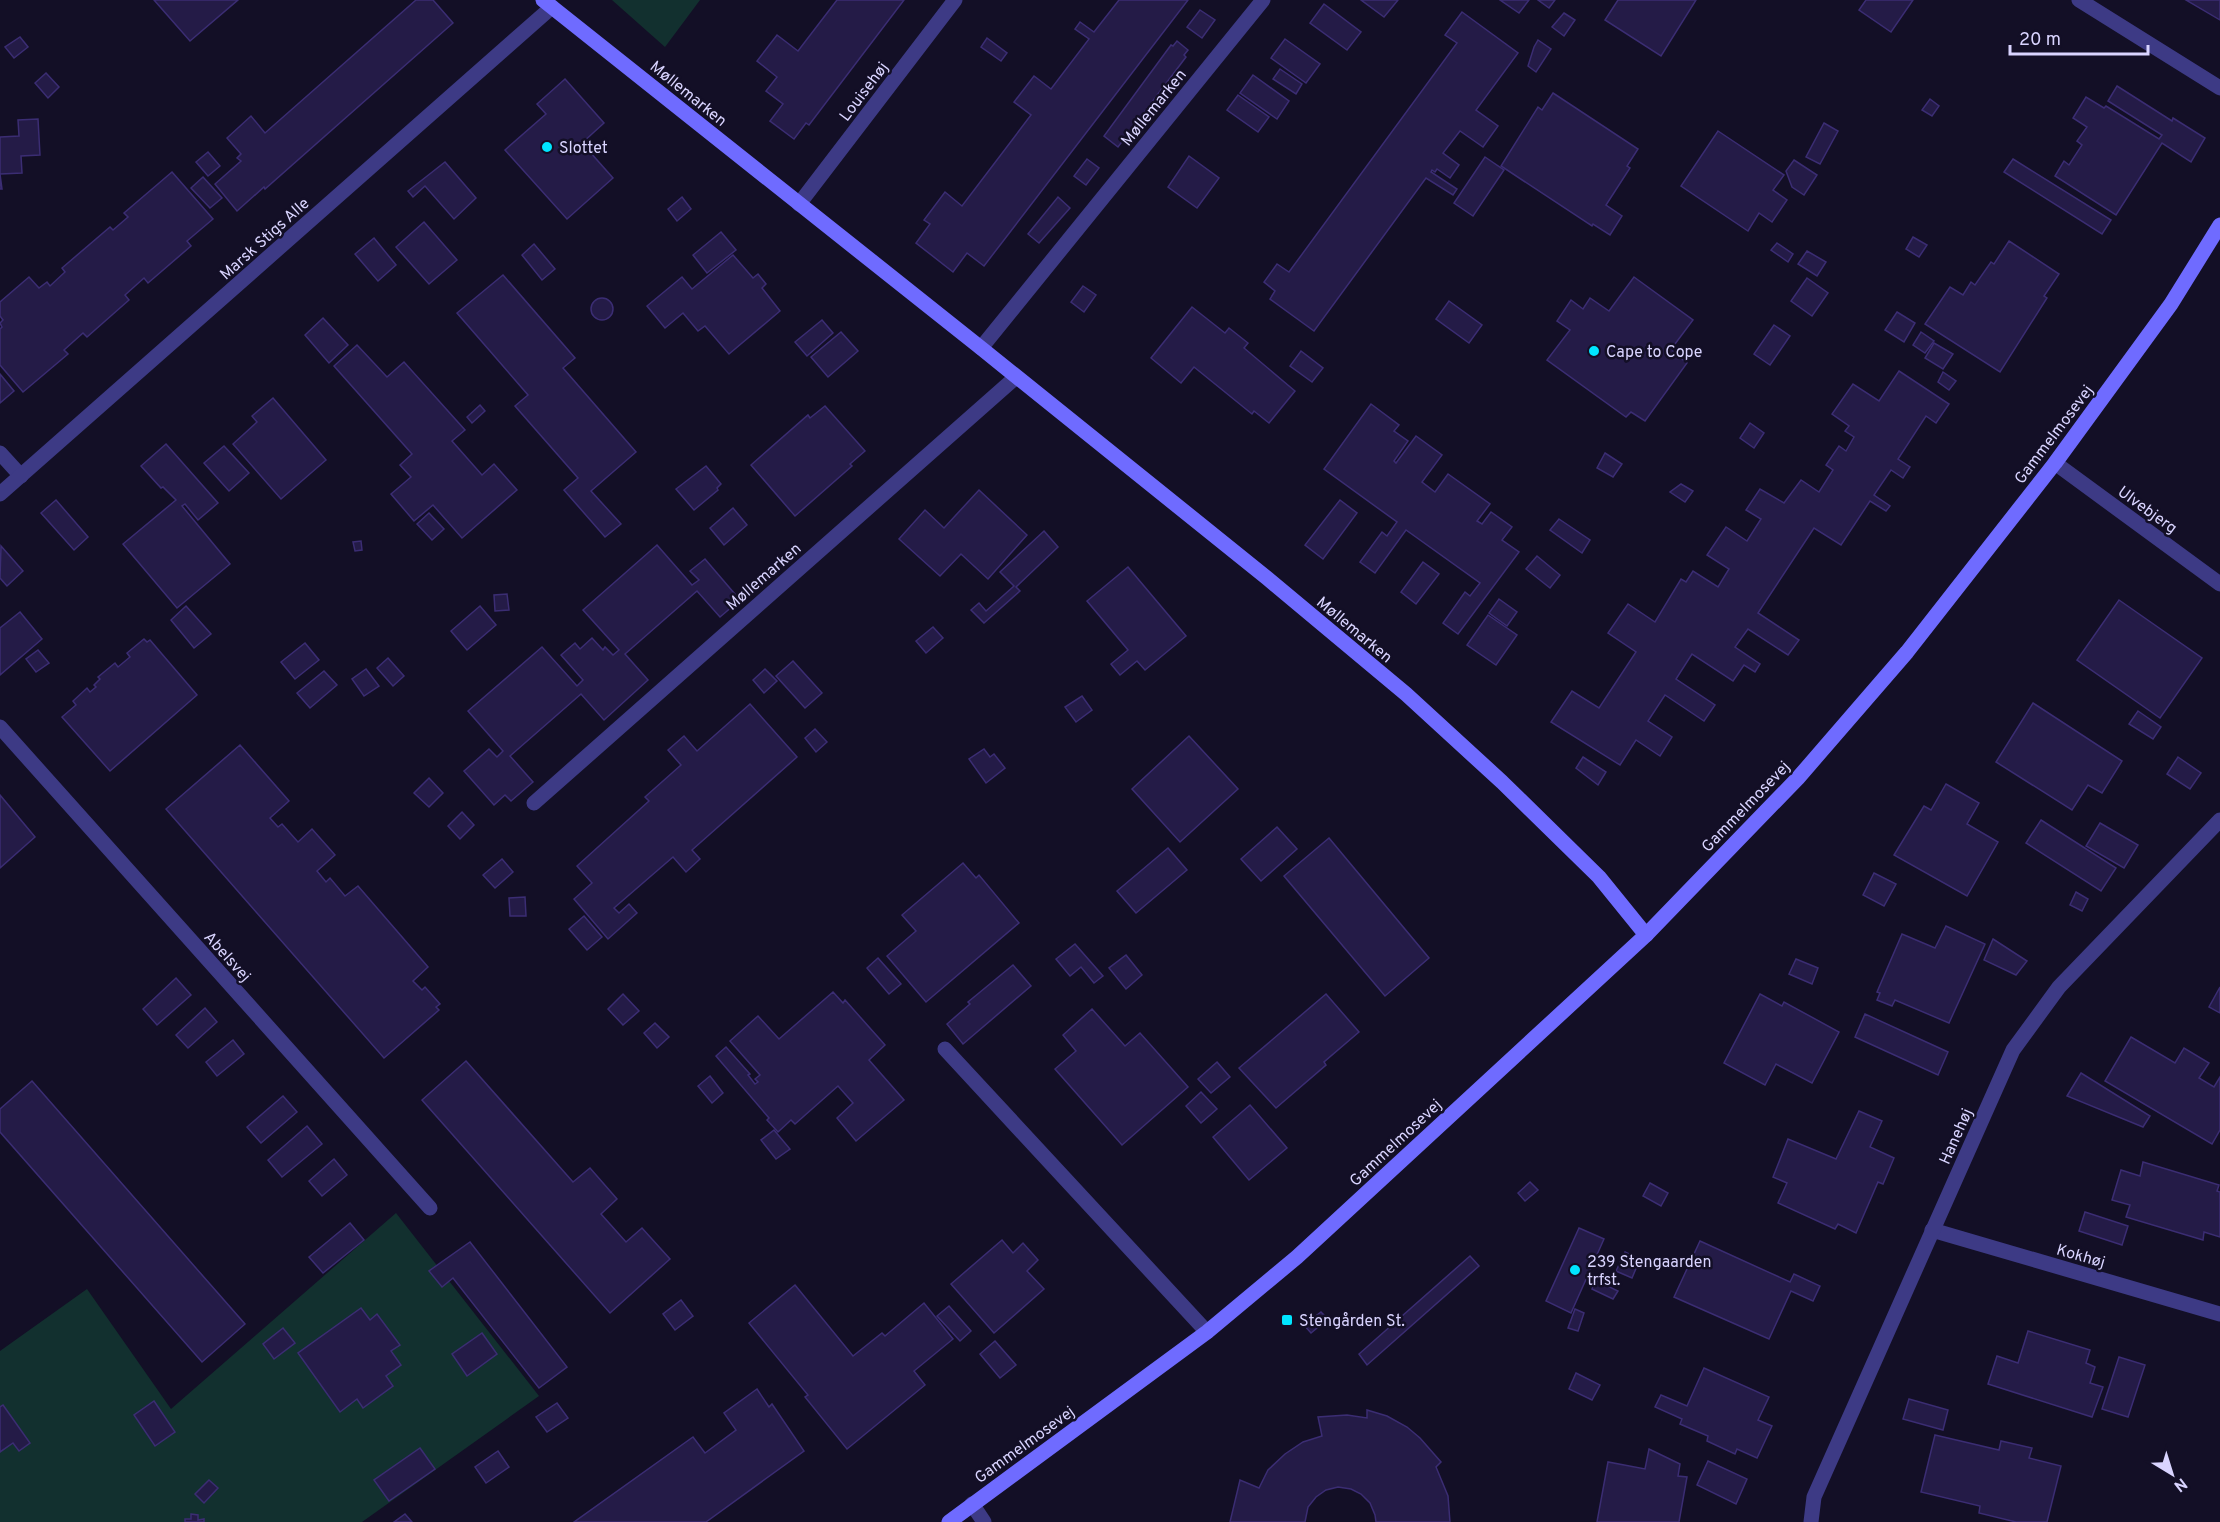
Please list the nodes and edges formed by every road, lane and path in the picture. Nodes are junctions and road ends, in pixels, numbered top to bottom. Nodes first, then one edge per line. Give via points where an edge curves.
1 (955, 0) edge
2 (1263, 0) edge
3 (2079, 0) edge
4 (547, 4) edge
5 (2220, 88) edge
6 (800, 204) junction
7 (2220, 225) edge
8 (981, 348) junction
9 (1016, 377) junction
10 (0, 453) edge
11 (2055, 463) junction
12 (21, 476) junction
13 (0, 494) edge
14 (2220, 584) edge
15 (0, 727) edge
16 (534, 802) dead end
17 (2220, 820) edge
18 (1646, 935) junction
19 (945, 1049) dead end
20 (430, 1208) dead end
21 (1932, 1230) junction
22 (2220, 1314) edge
23 (1207, 1332) junction
24 (972, 1504) junction
25 (949, 1522) edge
26 (984, 1522) edge
27 (1811, 1522) edge

1 - 6 street, Louisehøj
2 - 8 street, Møllemarken
3 - 5 street
4 - 6 street, Møllemarken
4 - 12 street, Marsk Stigs Alle
6 - 8 street, Møllemarken
7 - 11 street, Gammelmosevej via 2170,304
8 - 9 street, Møllemarken
9 - 16 street, Møllemarken
9 - 18 street, Møllemarken via 1406,694 1599,877
10 - 12 street
11 - 14 street, Ulvebjerg
11 - 18 street, Gammelmosevej via 1891,670 1798,778
12 - 13 street, Marsk Stigs Alle
15 - 20 street, Abelsvej
17 - 21 street, Hanehøj via 2059,987 2013,1050
18 - 23 street, Gammelmosevej via 1297,1257
19 - 23 street
21 - 22 street, Kokhøj
21 - 27 street, Hanehøj via 1814,1497
23 - 24 street, Gammelmosevej
24 - 25 street, Gammelmosevej
24 - 26 street

